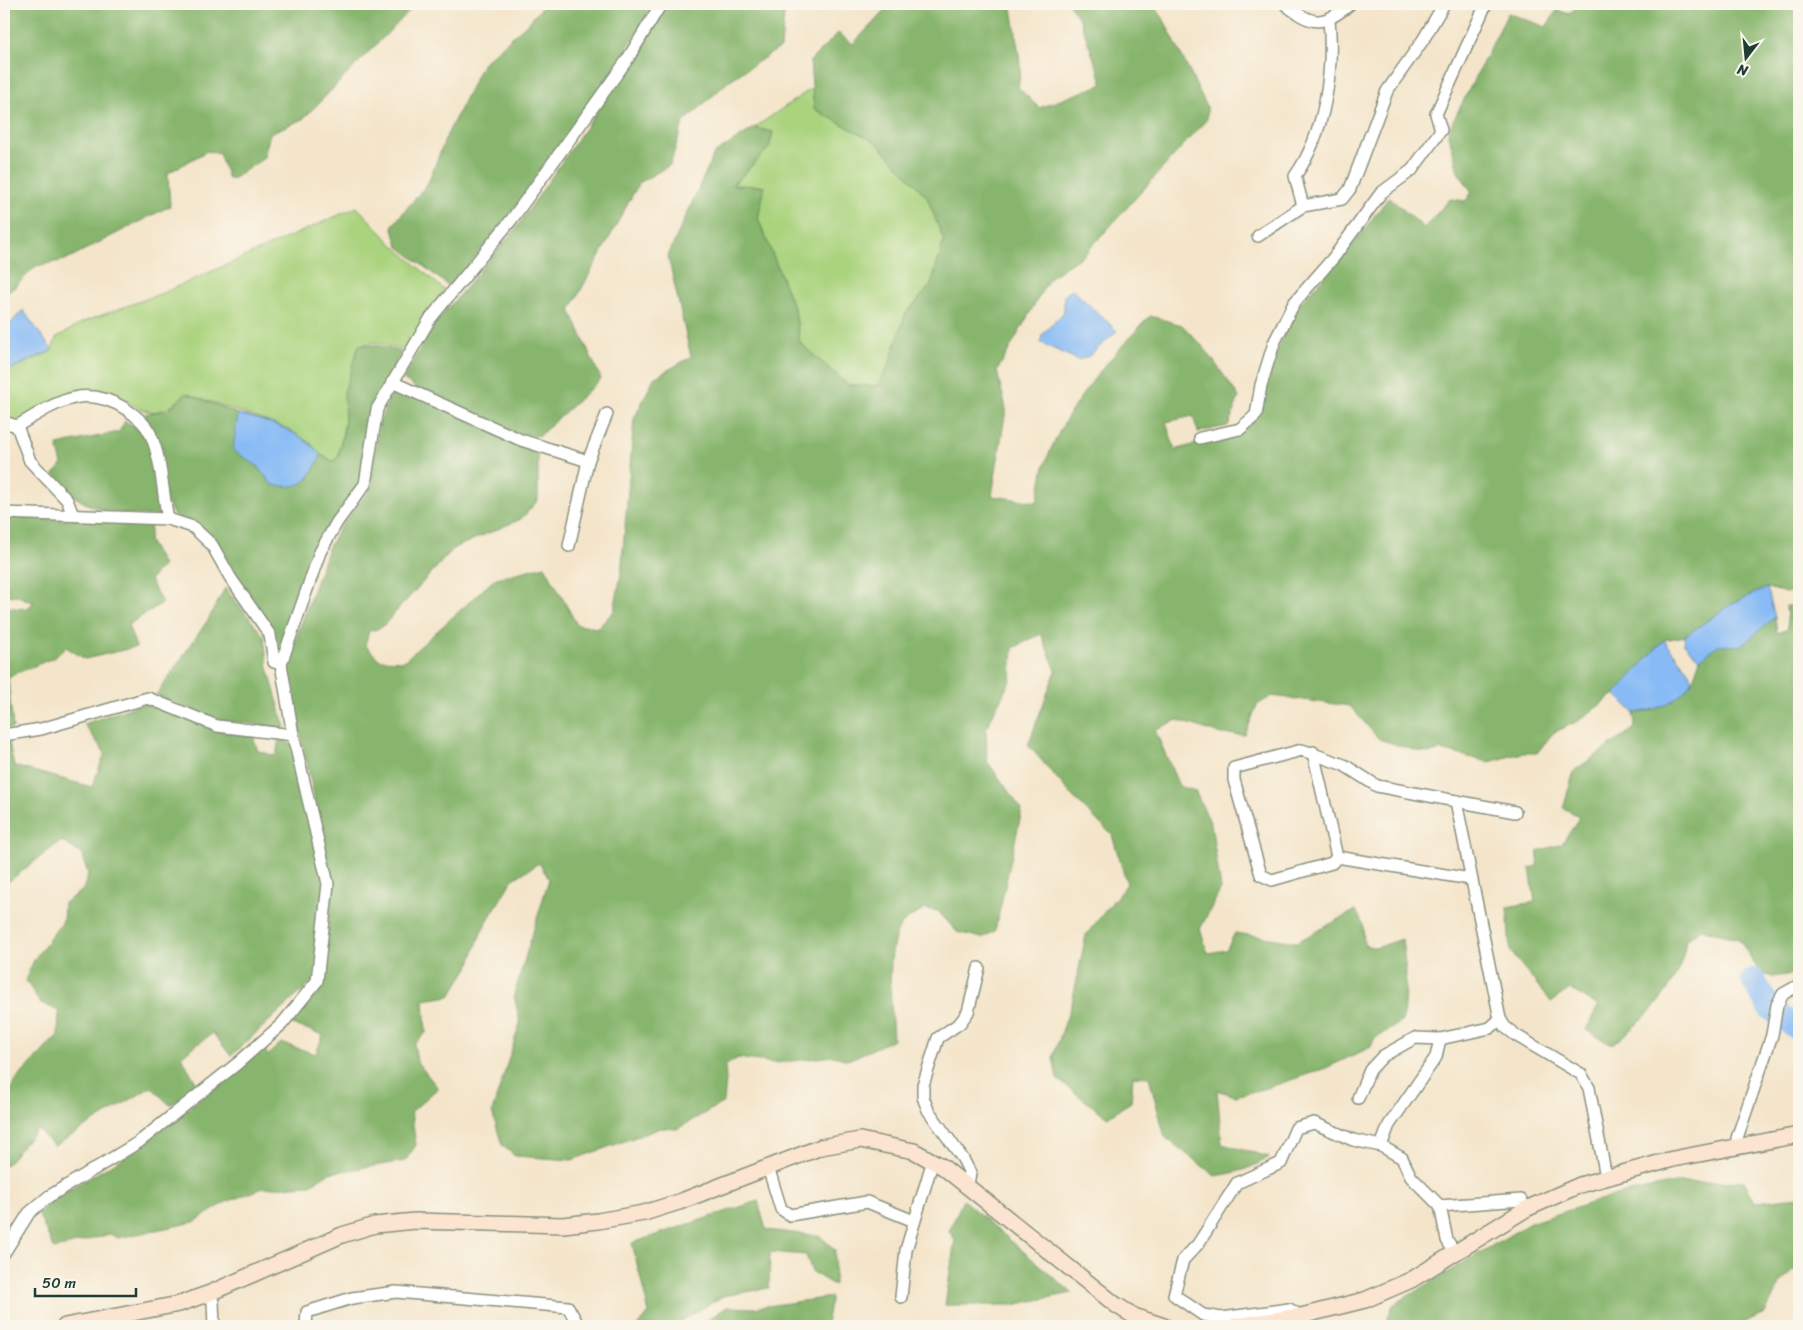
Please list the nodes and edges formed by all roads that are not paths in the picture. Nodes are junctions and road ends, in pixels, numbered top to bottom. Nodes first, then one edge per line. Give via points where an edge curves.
1 (661, 4) edge
2 (1286, 4) edge
3 (1350, 4) edge
4 (1444, 4) edge
5 (1486, 4) edge
6 (1329, 20) junction
7 (1303, 206) junction
8 (1258, 236) dead end
9 (392, 382) junction
10 (608, 414) dead end
11 (4, 422) edge
12 (17, 426) junction
13 (1200, 438) dead end
14 (588, 461) junction
15 (4, 513) edge
16 (73, 515) junction
17 (168, 519) junction
18 (569, 546) dead end
19 (281, 664) junction
20 (293, 734) junction
21 (4, 735) edge
22 (1314, 752) junction
23 (1456, 801) junction
24 (1515, 812) dead end
25 (1337, 857) junction
26 (1470, 879) junction
27 (979, 968) dead end
28 (1799, 985) edge
29 (1500, 1019) junction
30 (1440, 1039) junction
31 (1358, 1098) dead end
32 (1799, 1135) edge
33 (1381, 1146) junction
34 (1740, 1146) junction
35 (933, 1160) junction
36 (768, 1167) junction
37 (1606, 1176) junction
38 (968, 1184) junction
39 (1440, 1206) junction
40 (1526, 1210) junction
41 (914, 1222) junction
42 (4, 1253) edge
43 (1455, 1253) junction
44 (210, 1293) junction
45 (901, 1297) dead end
46 (1304, 1321) edge
47 (1220, 1322) edge
48 (65, 1326) edge
49 (214, 1326) edge
50 (306, 1326) edge
51 (574, 1326) edge
52 (1164, 1326) edge
53 (1235, 1326) edge

1 - 9 street via 627,60 512,219 430,319
2 - 6 street via 1302,18
3 - 6 street
4 - 7 street via 1387,91 1350,189 1342,198
5 - 13 street via 1436,114 1441,130 1412,170 1381,193 1334,257 1294,302 1274,343 1261,384 1256,414 1240,429
6 - 7 street via 1331,44 1323,104 1306,160 1295,176
7 - 8 street
9 - 14 street via 521,440
9 - 19 street via 377,409 365,484 320,552
10 - 14 street
11 - 12 street
12 - 16 street via 30,461 67,500
12 - 17 street via 57,402 89,396 110,399 136,416 150,432 164,479
14 - 18 street
15 - 16 street
16 - 17 street
17 - 19 street via 193,527 212,545 270,635 274,662
19 - 20 street
20 - 21 street via 217,726 148,698 41,729
20 - 42 street via 328,884 317,981 282,1024 238,1063 139,1142 48,1197 29,1213
22 - 23 street via 1344,765 1377,786
22 - 25 street
22 - 25 street via 1289,752 1234,768 1234,780 1261,875 1272,880 1332,863
23 - 24 street
23 - 26 street
25 - 26 street
26 - 29 street
27 - 38 street via 968,1012 960,1023 938,1038 923,1085 928,1110 970,1173
28 - 34 street via 1783,994 1777,1005 1772,1035 1737,1138
29 - 30 street via 1490,1028
29 - 37 street via 1517,1036 1581,1074 1589,1088
30 - 31 street via 1415,1038 1383,1056 1370,1070
30 - 33 street via 1436,1057 1389,1125
32 - 34 street
33 - 39 street via 1402,1158 1411,1178
33 - 47 street via 1353,1140 1314,1123 1296,1128 1280,1163 1236,1183 1198,1244 1183,1260 1174,1295 1203,1315
34 - 37 street
35 - 36 street via 898,1146 860,1140 821,1147
35 - 38 street
35 - 41 street
36 - 41 street via 781,1209 790,1215 867,1202
36 - 44 street via 679,1202 598,1221 563,1225 415,1221 375,1225 342,1235
37 - 40 street
38 - 52 street via 1116,1305 1134,1316
39 - 40 street via 1521,1200
39 - 43 street via 1447,1240
40 - 43 street
41 - 45 street via 906,1250
43 - 46 street via 1411,1280
44 - 48 street via 179,1304
44 - 49 street
46 - 47 street via 1289,1309
46 - 53 street
50 - 51 street via 307,1312 352,1298 396,1292 568,1306 576,1321

